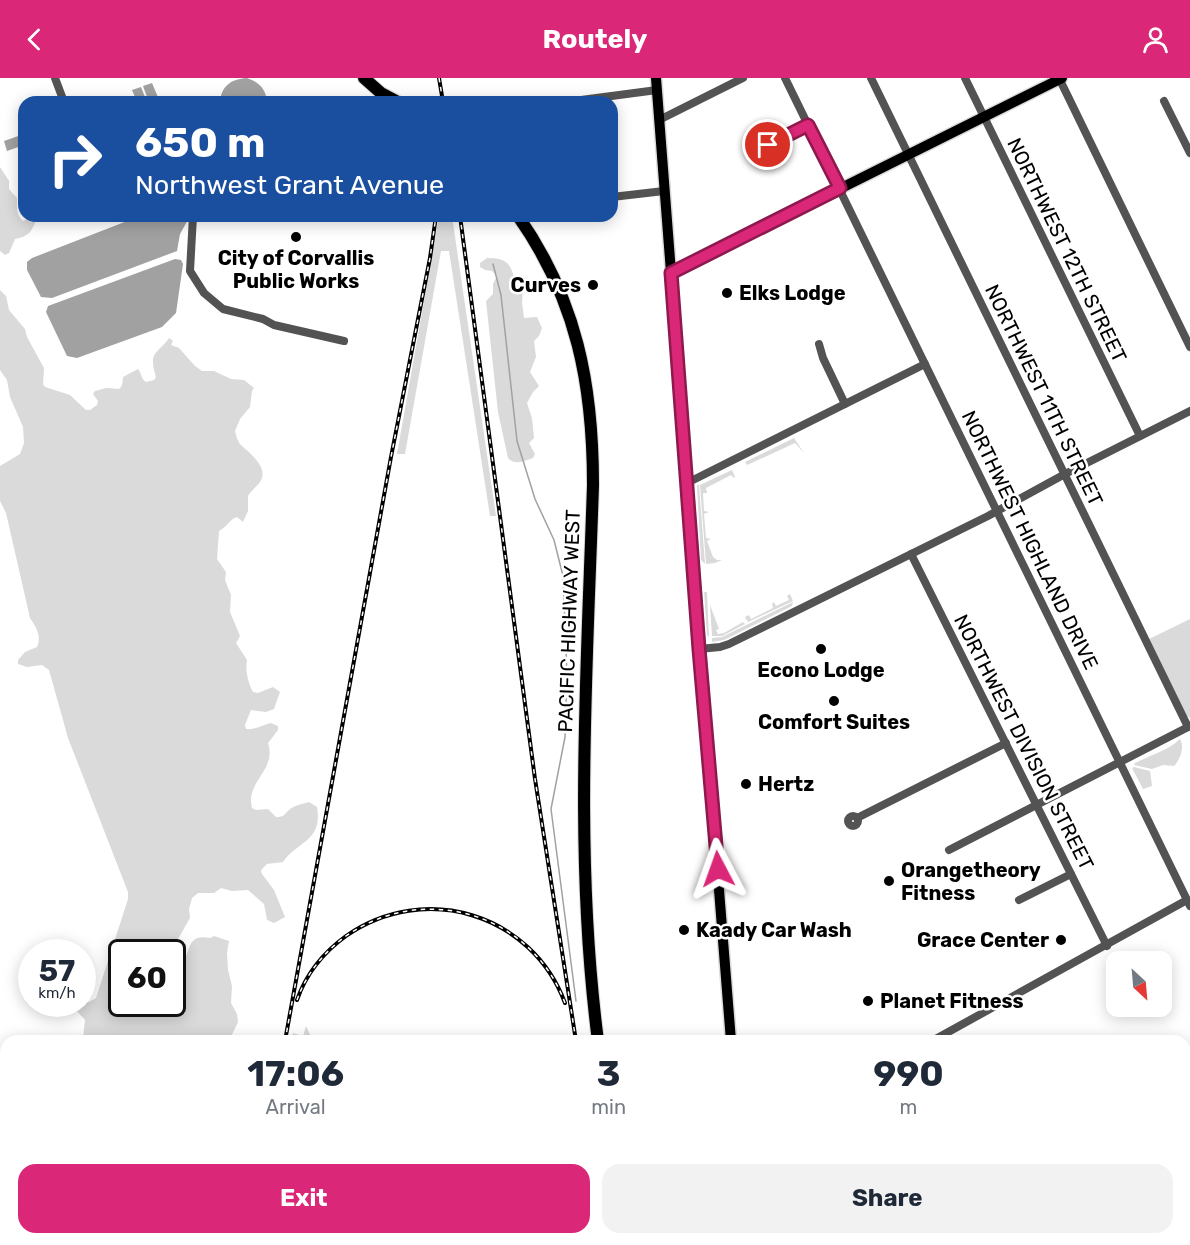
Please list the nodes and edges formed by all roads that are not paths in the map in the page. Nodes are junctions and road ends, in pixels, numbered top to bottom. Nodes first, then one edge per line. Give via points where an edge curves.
1 (55, 78) edge
2 (364, 78) edge
3 (376, 78) edge
4 (656, 78) edge
5 (743, 78) edge
6 (785, 78) edge
7 (871, 78) edge
8 (965, 78) edge
9 (1060, 78) edge
10 (657, 90) junction
11 (62, 96) edge
12 (387, 96) edge
13 (394, 96) edge
14 (612, 96) edge
15 (1164, 101) dead end
16 (984, 117) junction
17 (659, 120) junction
18 (808, 125) junction
19 (768, 145) dead end
20 (1189, 146) edge
21 (908, 154) junction
22 (840, 188) junction
23 (664, 191) junction
24 (618, 196) edge
25 (193, 222) edge
26 (522, 222) edge
27 (671, 273) junction
28 (344, 341) dead end
29 (819, 344) dead end
30 (1190, 347) edge
31 (925, 364) junction
32 (845, 404) junction
33 (1190, 411) edge
34 (1140, 436) junction
35 (1065, 474) junction
36 (687, 483) junction
37 (996, 510) junction
38 (912, 554) junction
39 (699, 649) junction
40 (1189, 727) edge
41 (1006, 743) junction
42 (1120, 762) junction
43 (1037, 805) junction
44 (856, 818) dead end
45 (950, 850) dead end
46 (1071, 874) junction
47 (1019, 900) dead end
48 (1189, 903) edge
49 (1107, 946) junction
50 (597, 1035) edge
51 (731, 1035) edge
52 (943, 1035) edge

1 - 11 street
2 - 12 highway
3 - 13 highway
4 - 10 main road
5 - 17 street
6 - 18 street, NORTHWEST HIGHLAND DRIVE
7 - 21 street, NORTHWEST 11TH STREET
8 - 16 street, NORTHWEST 12TH STREET
9 - 16 main road
9 - 30 street
10 - 14 street
10 - 17 main road
15 - 20 street
16 - 21 main road
16 - 34 street, NORTHWEST 12TH STREET
17 - 23 main road
18 - 19 street
18 - 22 street, NORTHWEST HIGHLAND DRIVE
21 - 22 main road
21 - 35 street, NORTHWEST 11TH STREET
22 - 27 main road
22 - 31 street, NORTHWEST HIGHLAND DRIVE
23 - 24 street
23 - 27 main road
25 - 28 street via 190,271 204,293 223,309
26 - 50 highway, PACIFIC HIGHWAY WEST via 547,263 566,309 581,356 590,406 593,485 583,838
27 - 36 main road
29 - 32 street
31 - 32 street
31 - 37 street, NORTHWEST HIGHLAND DRIVE
32 - 36 street
33 - 34 street
34 - 35 street
35 - 37 street
35 - 40 street, NORTHWEST 11TH STREET
36 - 39 main road
37 - 38 street
37 - 42 street, NORTHWEST HIGHLAND DRIVE
38 - 39 street via 729,644
38 - 41 street, NORTHWEST DIVISION STREET
39 - 51 main road
40 - 42 street
41 - 43 street, NORTHWEST DIVISION STREET
41 - 44 street
42 - 43 street
42 - 48 street, NORTHWEST HIGHLAND DRIVE
43 - 45 street
43 - 46 street, NORTHWEST DIVISION STREET
46 - 47 street
46 - 49 street, NORTHWEST DIVISION STREET
48 - 49 street
49 - 52 street

